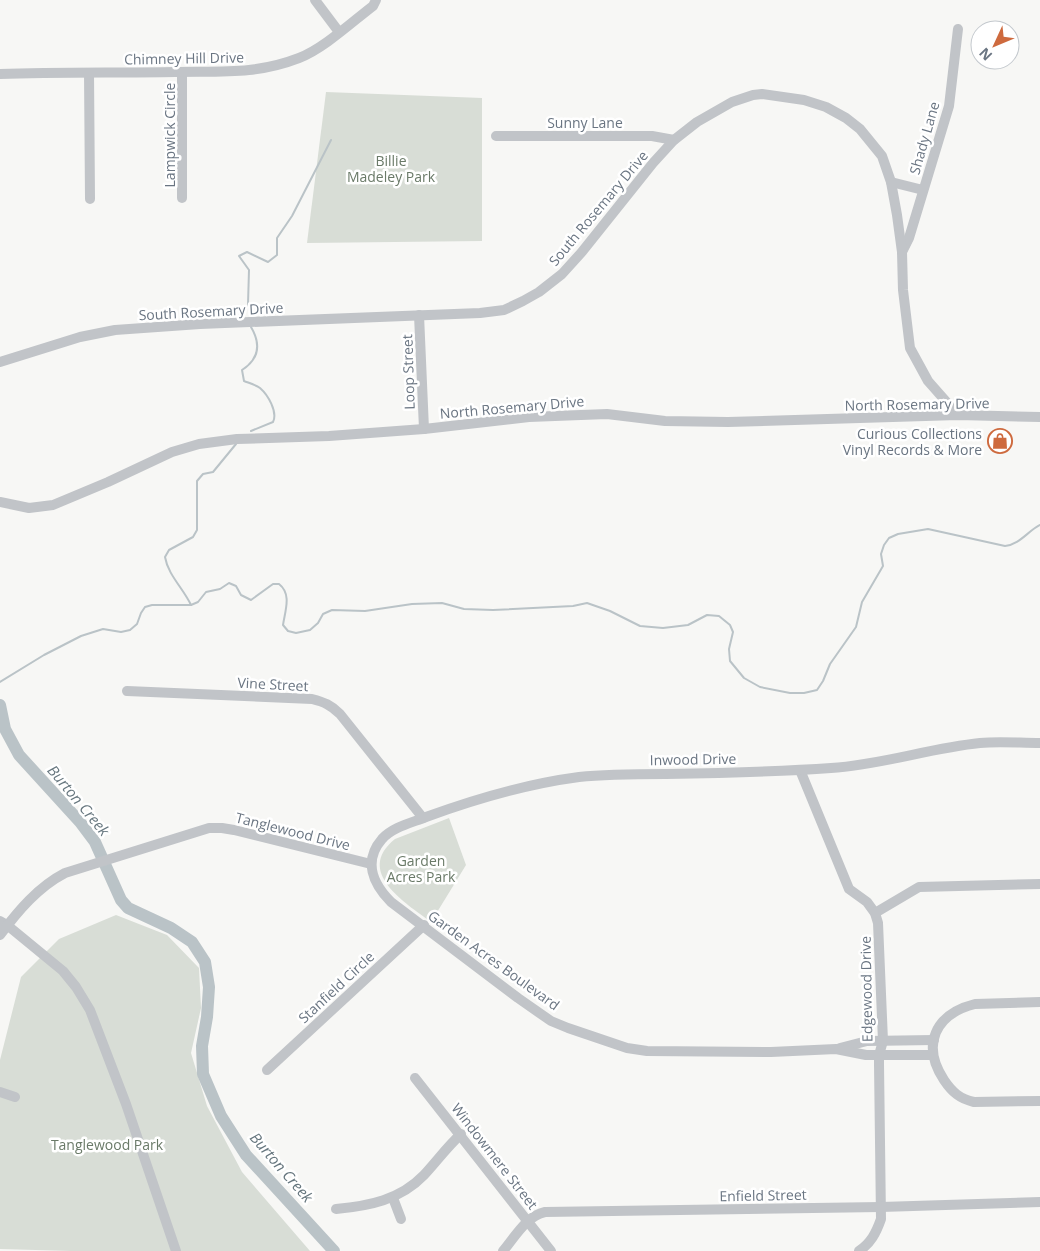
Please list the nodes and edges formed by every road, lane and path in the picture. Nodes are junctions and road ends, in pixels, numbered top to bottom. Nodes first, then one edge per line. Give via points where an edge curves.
1 (315, 0) edge
2 (376, 0) edge
3 (958, 28) dead end
4 (339, 32) junction
5 (182, 72) junction
6 (89, 73) junction
7 (0, 74) edge
8 (496, 136) dead end
9 (674, 140) junction
10 (891, 182) junction
11 (924, 190) junction
12 (182, 198) dead end
13 (90, 199) dead end
14 (902, 252) junction
15 (419, 315) junction
16 (0, 362) edge
17 (958, 415) junction
18 (1040, 417) edge
19 (424, 429) junction
20 (0, 502) edge
21 (127, 691) dead end
22 (1040, 743) edge
23 (800, 770) junction
24 (423, 818) junction
25 (371, 864) junction
26 (1040, 884) edge
27 (875, 913) junction
28 (4, 923) edge
29 (424, 925) junction
30 (0, 935) edge
31 (1040, 1002) edge
32 (883, 1041) junction
33 (933, 1048) junction
34 (836, 1049) junction
35 (879, 1055) junction
36 (917, 1055) junction
37 (937, 1069) junction
38 (267, 1070) dead end
39 (416, 1078) dead end
40 (0, 1092) edge
41 (15, 1098) dead end
42 (1040, 1101) edge
43 (461, 1134) junction
44 (393, 1198) junction
45 (1040, 1202) edge
46 (881, 1207) junction
47 (336, 1209) dead end
48 (401, 1219) dead end
49 (528, 1220) junction
50 (176, 1251) edge
51 (503, 1251) edge
52 (551, 1251) edge
53 (859, 1251) edge

1 - 4 street
2 - 4 street, Chimney Hill Drive via 373,6
3 - 11 street, Shady Lane via 948,106
4 - 5 street, Chimney Hill Drive via 301,57 277,66 225,73
5 - 6 street, Chimney Hill Drive
5 - 12 street, Lampwick Circle
6 - 7 street, Chimney Hill Drive
6 - 13 street
8 - 9 street, Sunny Lane via 652,136
9 - 10 street, South Rosemary Drive via 721,107 742,98 762,94 804,100 836,112 860,129 882,156
9 - 15 street, South Rosemary Drive via 581,253 539,292 504,310
10 - 11 street
10 - 14 street, South Rosemary Drive
11 - 14 street, Shady Lane
14 - 17 street, South Rosemary Drive via 910,348 928,381
15 - 16 street, South Rosemary Drive via 115,330 80,337
15 - 19 street, Loop Street
17 - 18 street, North Rosemary Drive
17 - 19 street, North Rosemary Drive via 728,422 608,414 529,417
19 - 20 street, North Rosemary Drive via 236,439 199,444 172,452 53,505 29,508
21 - 24 street, Vine Street via 324,702 340,714
22 - 23 street, Inwood Drive via 981,743 881,762
23 - 24 street, Inwood Drive via 579,777 469,801
23 - 27 street via 849,890 867,902
24 - 25 street, Inwood Drive via 382,839
25 - 28 street, Tanglewood Drive via 222,828 209,828 65,873
25 - 29 street, Garden Acres Boulevard via 378,888 391,902
26 - 27 street via 928,885 912,889
27 - 32 street, Edgewood Drive
28 - 30 street, Tanglewood Drive
28 - 50 street via 63,971 90,1010
29 - 34 street, Garden Acres Boulevard via 551,1021 627,1048 671,1052
29 - 38 street, Stanfield Circle
31 - 33 street via 967,1006 938,1026
32 - 33 street, Garden Acres Boulevard
32 - 34 street, Garden Acres Boulevard
32 - 35 street, Edgewood Drive
33 - 36 street, Garden Acres Boulevard
33 - 37 street
34 - 35 street, Garden Acres Boulevard
35 - 36 street, Garden Acres Boulevard
35 - 46 street, Edgewood Drive
36 - 37 street
37 - 42 street via 950,1089 965,1100
39 - 43 street, Windowmere Street
40 - 41 street
43 - 44 street via 415,1183
43 - 49 street, Windowmere Street
44 - 47 street
44 - 48 street
45 - 46 street, Enfield Street
46 - 49 street, Enfield Street via 544,1212
46 - 53 street, Edgewood Drive via 877,1232
49 - 51 street
49 - 52 street, Windowmere Street

